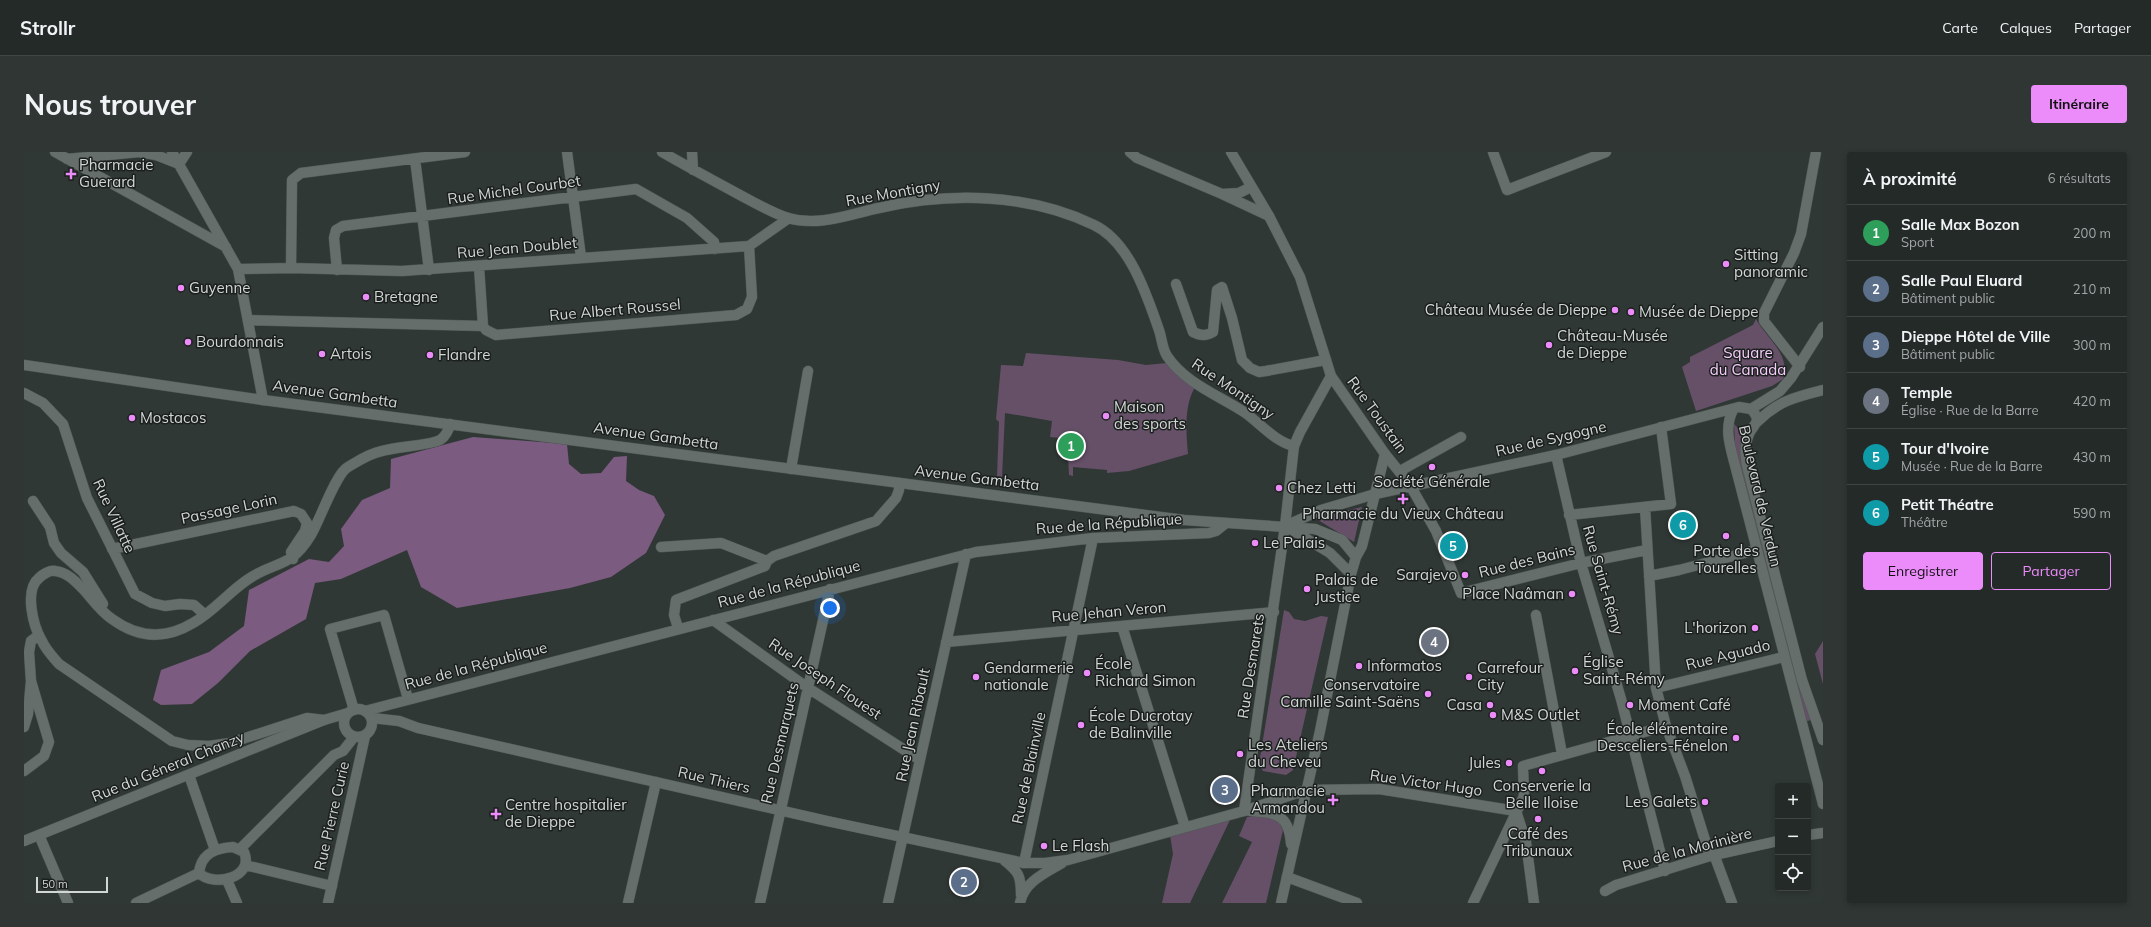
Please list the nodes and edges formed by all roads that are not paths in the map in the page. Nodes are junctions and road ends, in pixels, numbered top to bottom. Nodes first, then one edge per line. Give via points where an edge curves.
1 (55, 152) edge
2 (172, 152) edge
3 (187, 152) edge
4 (465, 152) edge
5 (567, 152) edge
6 (662, 152) edge
7 (692, 152) edge
8 (1130, 152) edge
9 (1231, 152) edge
10 (1493, 152) edge
11 (1606, 152) edge
12 (1816, 152) edge
13 (415, 158) junction
14 (67, 159) junction
15 (179, 164) junction
16 (693, 170) junction
17 (1251, 187) junction
18 (1222, 194) junction
19 (573, 196) junction
20 (1269, 216) junction
21 (424, 217) junction
22 (789, 218) junction
23 (749, 246) junction
24 (226, 247) junction
25 (715, 249) junction
26 (581, 257) junction
27 (479, 267) junction
28 (291, 268) junction
29 (238, 269) junction
30 (337, 270) junction
31 (429, 270) junction
32 (1176, 284) dead end
33 (248, 320) junction
34 (483, 326) junction
35 (1823, 327) edge
36 (1326, 360) junction
37 (24, 365) edge
38 (1800, 367) junction
39 (808, 371) dead end
40 (1331, 376) junction
41 (1823, 390) edge
42 (24, 393) edge
43 (263, 400) junction
44 (1751, 409) junction
45 (1733, 410) junction
46 (1717, 414) junction
47 (1757, 422) junction
48 (1727, 423) junction
49 (450, 424) junction
50 (1661, 427) junction
51 (1461, 437) dead end
52 (1294, 446) junction
53 (1385, 454) junction
54 (1556, 455) junction
55 (791, 469) junction
56 (1400, 471) junction
57 (899, 483) junction
58 (1410, 485) junction
59 (1375, 494) junction
60 (33, 501) dead end
61 (1645, 507) junction
62 (1569, 516) junction
63 (1184, 520) junction
64 (1226, 523) junction
65 (1285, 526) junction
66 (1181, 533) junction
67 (1093, 538) junction
68 (661, 547) dead end
69 (112, 548) junction
70 (1647, 550) junction
71 (1756, 550) junction
72 (1330, 553) junction
73 (966, 554) junction
74 (1356, 557) junction
75 (293, 558) junction
76 (767, 561) junction
77 (1581, 563) junction
78 (1649, 576) junction
79 (1351, 577) junction
80 (830, 589) junction
81 (1461, 593) joint
82 (1274, 612) junction
83 (204, 614) junction
84 (1536, 615) dead end
85 (111, 619) junction
86 (714, 620) junction
87 (1122, 626) junction
88 (678, 628) junction
89 (1074, 630) junction
90 (39, 635) junction
91 (946, 642) junction
92 (1784, 657) junction
93 (28, 684) edge
94 (808, 688) junction
95 (1656, 688) junction
96 (408, 699) junction
97 (351, 712) junction
98 (368, 715) junction
99 (324, 720) junction
100 (1666, 726) junction
101 (24, 727) edge
102 (345, 728) junction
103 (418, 728) junction
104 (368, 732) junction
105 (354, 737) junction
106 (1631, 737) junction
107 (1823, 740) edge
108 (1562, 754) junction
109 (920, 760) junction
110 (24, 771) edge
111 (189, 775) junction
112 (656, 782) junction
113 (1306, 790) junction
114 (1823, 804) edge
115 (780, 810) junction
116 (1244, 811) junction
117 (1516, 811) junction
118 (1185, 827) junction
119 (1823, 833) edge
120 (39, 835) junction
121 (1811, 835) edge
122 (903, 837) junction
123 (24, 841) edge
124 (1775, 842) edge
125 (240, 849) junction
126 (215, 850) junction
127 (1292, 855) junction
128 (1713, 857) junction
129 (1004, 860) junction
130 (1068, 860) junction
131 (1024, 863) junction
132 (245, 865) junction
133 (1665, 871) junction
134 (199, 873) junction
135 (1287, 877) junction
136 (227, 880) junction
137 (332, 886) junction
138 (1605, 890) dead end
139 (1020, 899) edge
140 (68, 903) edge
141 (136, 903) edge
142 (238, 903) edge
143 (328, 903) edge
144 (628, 903) edge
145 (760, 903) edge
146 (888, 903) edge
147 (1281, 903) edge
148 (1357, 903) edge
149 (1473, 903) edge
150 (1534, 903) edge
151 (1732, 903) edge

1 - 14 street
2 - 15 street
3 - 15 street
4 - 13 street
5 - 19 street
6 - 16 street, Rue Montigny
7 - 16 street
8 - 18 street via 1137,158
9 - 17 street, Rue Toustain
10 - 11 street via 1507,190
12 - 38 street via 1801,234 1764,313 1764,320
13 - 21 street
13 - 28 street via 296,175 292,180
14 - 15 street via 139,152 156,155
14 - 24 street
15 - 24 street
16 - 22 street, Rue Montigny
17 - 18 street via 1239,193
17 - 20 street, Rue Toustain
18 - 20 street
19 - 21 street, Rue Michel Courbet
19 - 25 street, Rue Michel Courbet via 636,189 687,218 714,242
19 - 26 street
20 - 36 street, Rue Toustain via 1300,277
21 - 30 street, Rue Michel Courbet via 343,226 336,230 334,238
21 - 31 street
22 - 23 street, Rue Jean Doublet
22 - 52 street, Rue Montigny via 836,219 931,199 980,198 1040,205 1073,215 1096,226 1118,245 1134,268 1166,354 1174,365 1187,378 1245,413 1286,444
23 - 25 street, Rue Jean Doublet
23 - 34 street, Rue Albert Roussel via 752,297 747,309 736,315 496,334
24 - 29 street
25 - 26 street, Rue Jean Doublet
26 - 27 street, Rue Jean Doublet
27 - 31 street, Rue Jean Doublet
27 - 34 street
28 - 29 street, Rue Jean Doublet
28 - 30 street, Rue Jean Doublet
29 - 33 street
30 - 31 street, Rue Jean Doublet
32 - 36 street via 1194,332 1200,336 1214,332 1217,290 1222,287 1242,360 1250,368 1259,372
33 - 34 street
33 - 43 street
35 - 38 street
36 - 40 street, Rue Toustain
37 - 43 street, Avenue Gambetta
38 - 44 street via 1780,391
39 - 55 street
40 - 52 street, Rue Desmarets
40 - 53 street, Rue Toustain
41 - 47 street via 1784,401 1768,410
42 - 69 street, Rue Villatte via 43,403 63,424 87,498
43 - 49 street, Avenue Gambetta
44 - 45 street, Boulevard de Verdun via 1744,406
44 - 47 street, Boulevard de Verdun
45 - 46 street, Rue de Sygogne
45 - 48 street, Boulevard de Verdun
46 - 48 street
46 - 50 street, Rue de Sygogne
47 - 107 street, Boulevard de Verdun via 1747,441 1747,466 1802,680
48 - 71 street, Boulevard de Verdun
49 - 55 street, Avenue Gambetta
49 - 75 street via 449,430 440,440 380,451 345,468 333,484 327,504 312,533 302,550
50 - 54 street, Rue de Sygogne
50 - 61 street via 1671,504
51 - 56 street
52 - 65 street, Rue Desmarets
53 - 56 street, Rue Toustain
53 - 59 street
54 - 58 street, Rue de Sygogne
54 - 62 street, Rue Saint-Rémy
55 - 57 street, Avenue Gambetta
56 - 58 street, Rue Toustain
57 - 63 street, Avenue Gambetta
57 - 76 street via 900,490 896,498 876,521 774,556
58 - 59 street, Rue de Sygogne
58 - 81 street, Rue Toustain via 1436,531
59 - 65 street, Rue de Sygogne via 1321,510
59 - 74 street via 1362,546
60 - 85 street via 50,527 54,542 61,553 83,572
61 - 62 street
61 - 70 street
62 - 77 street, Rue Saint-Rémy
63 - 64 street, Avenue Gambetta
63 - 66 street
64 - 65 street, Avenue Gambetta
64 - 66 street, Rue de la République via 1209,533
65 - 72 street
65 - 74 street, Avenue Gambetta via 1315,529 1333,536 1342,540
65 - 82 street, Rue Desmarets
66 - 67 street, Rue de la République
67 - 73 street, Rue de la République
67 - 89 street, Rue de Blainville
68 - 76 street via 721,543
69 - 75 street, Passage Lorin via 294,510 301,514 307,523 305,531 291,552
69 - 83 street, Rue Villatte via 135,594 152,603 165,606 194,605
70 - 77 street, Rue des Bains
70 - 78 street
71 - 78 street
71 - 92 street, Boulevard de Verdun
72 - 74 street
72 - 79 street
73 - 80 street, Rue de la République
73 - 91 street, Rue Jean Ribault
74 - 79 street
75 - 83 street via 248,579
76 - 88 street via 765,566 676,600 674,615
77 - 81 street, Rue des Bains
77 - 106 street, Rue Saint-Rémy
78 - 95 street
79 - 113 street
80 - 86 street, Rue de la République
80 - 94 street, Rue Desmarquets
82 - 87 street, Rue Jehan Veron
82 - 116 street, Rue Desmarets
83 - 85 street via 194,623 166,635 134,632
84 - 108 street
85 - 90 street via 78,584 65,574 54,570 34,582 29,592 30,607
86 - 88 street, Rue de la République
86 - 94 street, Rue Joseph Flouest
87 - 89 street, Rue Jehan Veron
87 - 118 street
88 - 96 street, Rue de la République
89 - 91 street, Rue Jehan Veron
89 - 131 street, Rue de Blainville
90 - 93 street via 31,641 28,652
90 - 99 street via 48,652 59,664 172,741 209,746 230,743 307,718
91 - 109 street, Rue Jean Ribault
92 - 95 street, Rue Aguado
92 - 114 street, Boulevard de Verdun
93 - 101 street via 28,714
93 - 110 street via 49,742 44,756
94 - 109 street, Rue Joseph Flouest
94 - 115 street, Rue Desmarquets
95 - 100 street
96 - 97 street via 384,615 330,629
96 - 98 street, Rue de la République
97 - 98 street
97 - 99 street, Rue du Géneral Chanzy
97 - 102 street via 344,720
98 - 103 street, Rue Thiers
98 - 104 street
99 - 102 street
99 - 111 street, Rue du Géneral Chanzy
100 - 106 street
100 - 128 street
102 - 105 street
103 - 104 street, Rue Thiers via 382,727
103 - 112 street, Rue Thiers
104 - 105 street
104 - 137 street, Rue Pierre Curie
105 - 125 street via 343,751 334,755
106 - 108 street
106 - 133 street, Rue Saint-Rémy
108 - 117 street via 1523,766 1524,796
109 - 122 street, Rue Jean Ribault
111 - 120 street, Rue du Géneral Chanzy
111 - 126 street
112 - 115 street, Rue Thiers
112 - 144 street
113 - 116 street, Rue Victor Hugo
113 - 117 street, Rue Victor Hugo via 1379,789
113 - 127 street
115 - 122 street, Rue Thiers
115 - 145 street, Rue Desmarquets
116 - 118 street, Rue Victor Hugo
116 - 127 street via 1272,813 1285,820 1290,830
117 - 149 street
117 - 150 street via 1526,842
118 - 130 street, Rue Victor Hugo
119 - 121 street
120 - 123 street, Rue du Géneral Chanzy
120 - 140 street
122 - 129 street, Rue Thiers
122 - 146 street, Rue Jean Ribault
124 - 128 street, Rue de la Morinière
125 - 126 street via 233,847
125 - 132 street via 246,857
126 - 134 street via 202,861
127 - 135 street
128 - 133 street, Rue de la Morinière
128 - 151 street
129 - 131 street, Rue Thiers
129 - 139 street via 1021,878
130 - 131 street, Rue Thiers
130 - 139 street via 1042,874 1028,886
132 - 136 street
132 - 137 street
133 - 138 street, Rue de la Morinière
134 - 136 street via 205,879
134 - 141 street
135 - 147 street
135 - 148 street
136 - 142 street
137 - 143 street, Rue Pierre Curie

